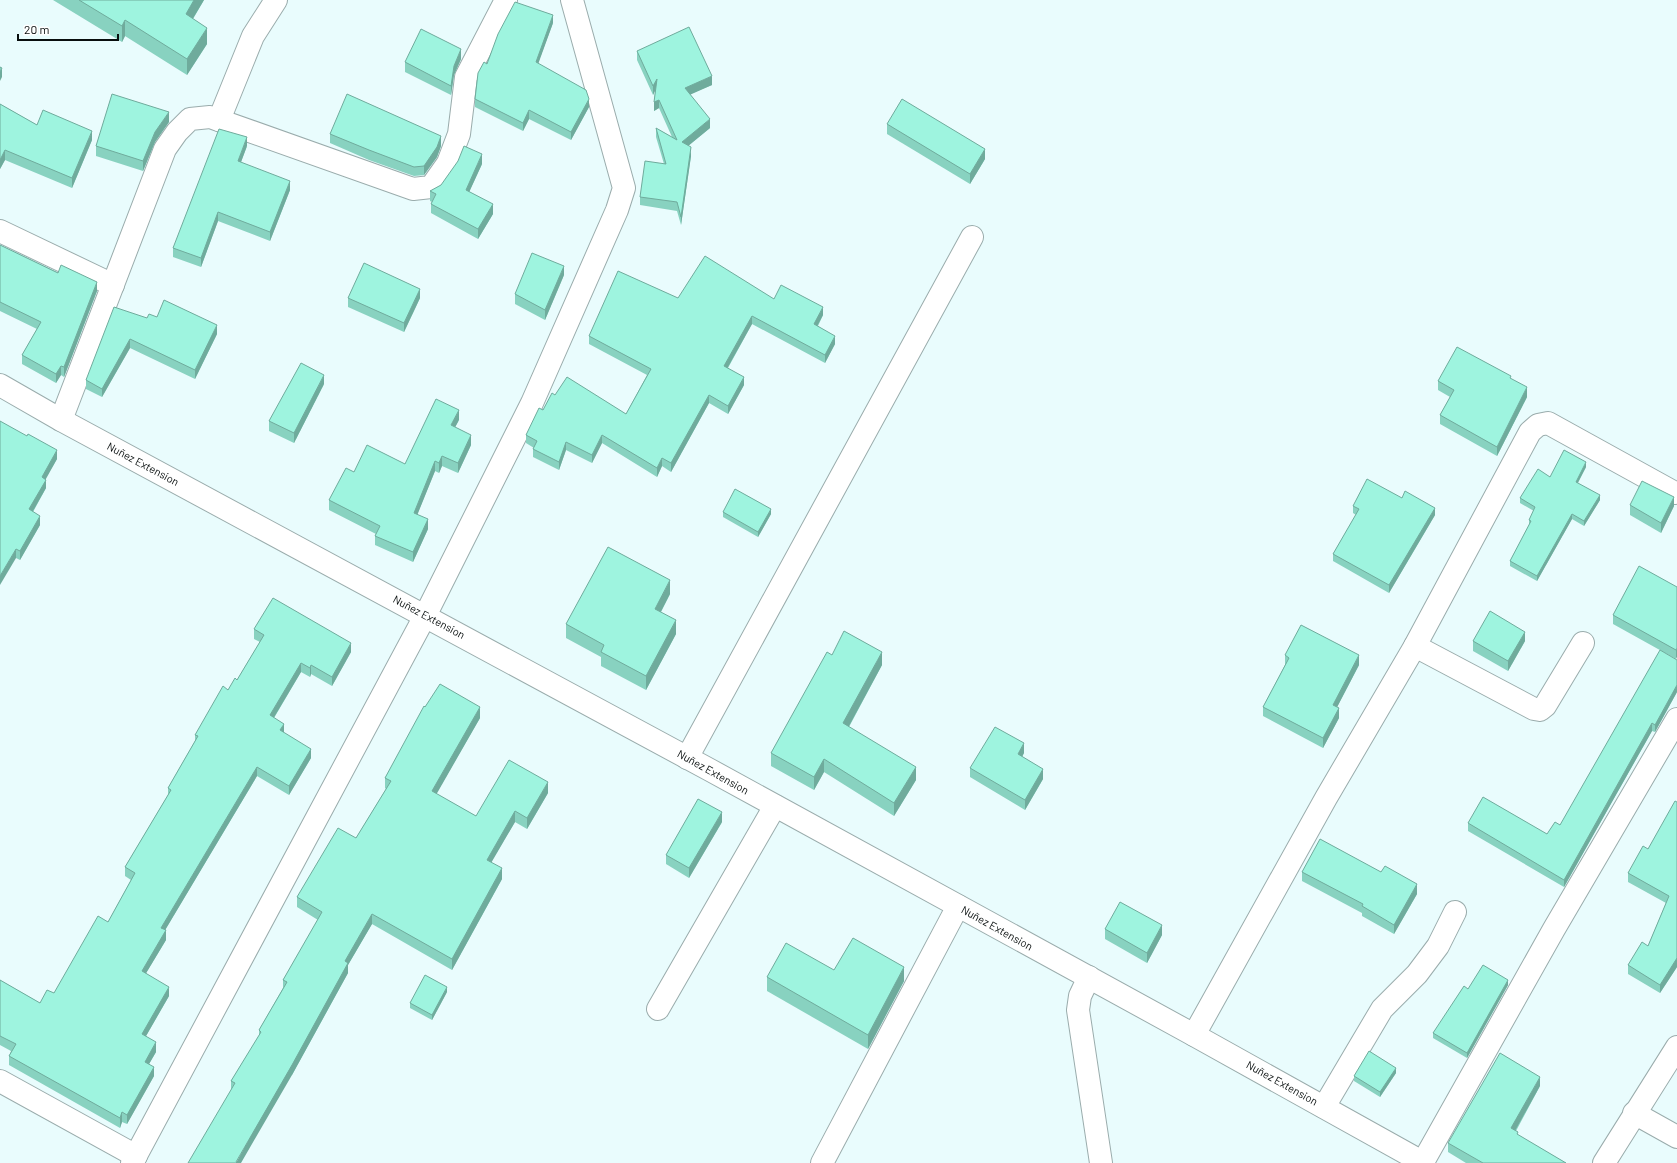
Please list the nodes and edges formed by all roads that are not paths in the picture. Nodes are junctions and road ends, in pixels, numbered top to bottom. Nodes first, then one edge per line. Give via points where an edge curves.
1 (276, 0) edge
2 (506, 0) edge
3 (572, 0) edge
4 (219, 120) junction
5 (0, 231) edge
6 (972, 237) dead end
7 (113, 285) junction
8 (0, 385) edge
9 (61, 420) junction
10 (1676, 493) dead end
11 (425, 616) junction
12 (1582, 643) dead end
13 (1415, 646) junction
14 (1677, 719) edge
15 (687, 758) junction
16 (775, 806) junction
17 (958, 906) junction
18 (1456, 912) dead end
19 (1088, 977) junction
20 (658, 1009) dead end
21 (1194, 1034) junction
22 (1677, 1047) edge
23 (0, 1081) edge
24 (1324, 1107) junction
25 (1634, 1113) junction
26 (1677, 1137) edge
27 (1399, 1157) edge
28 (134, 1159) edge
29 (1424, 1162) edge
30 (822, 1163) edge
31 (1101, 1163) edge
32 (1604, 1163) edge

1 - 4 street via 253,36
2 - 4 street via 466,77 459,134 448,163 431,187 413,189
3 - 11 street via 624,188 617,210 532,403
4 - 7 street via 210,117 190,119 165,149
5 - 7 street
6 - 15 street
7 - 9 street
8 - 9 street, Nuñez Extension
9 - 11 street, Nuñez Extension
10 - 13 street via 1548,423 1538,425 1530,432
11 - 15 street, Nuñez Extension
11 - 28 street
12 - 13 street via 1545,706 1540,710 1498,691
13 - 21 street via 1326,798
14 - 29 street via 1550,936
15 - 16 street, Nuñez Extension
16 - 17 street, Nuñez Extension
16 - 20 street
17 - 19 street, Nuñez Extension
17 - 30 street
18 - 24 street via 1438,946 1417,974 1382,1010
19 - 21 street, Nuñez Extension
19 - 31 street via 1080,996 1078,1010
21 - 24 street, Nuñez Extension
22 - 25 street
23 - 28 street
24 - 27 street, Nuñez Extension
25 - 26 street
25 - 32 street
27 - 29 street, Nuñez Extension

